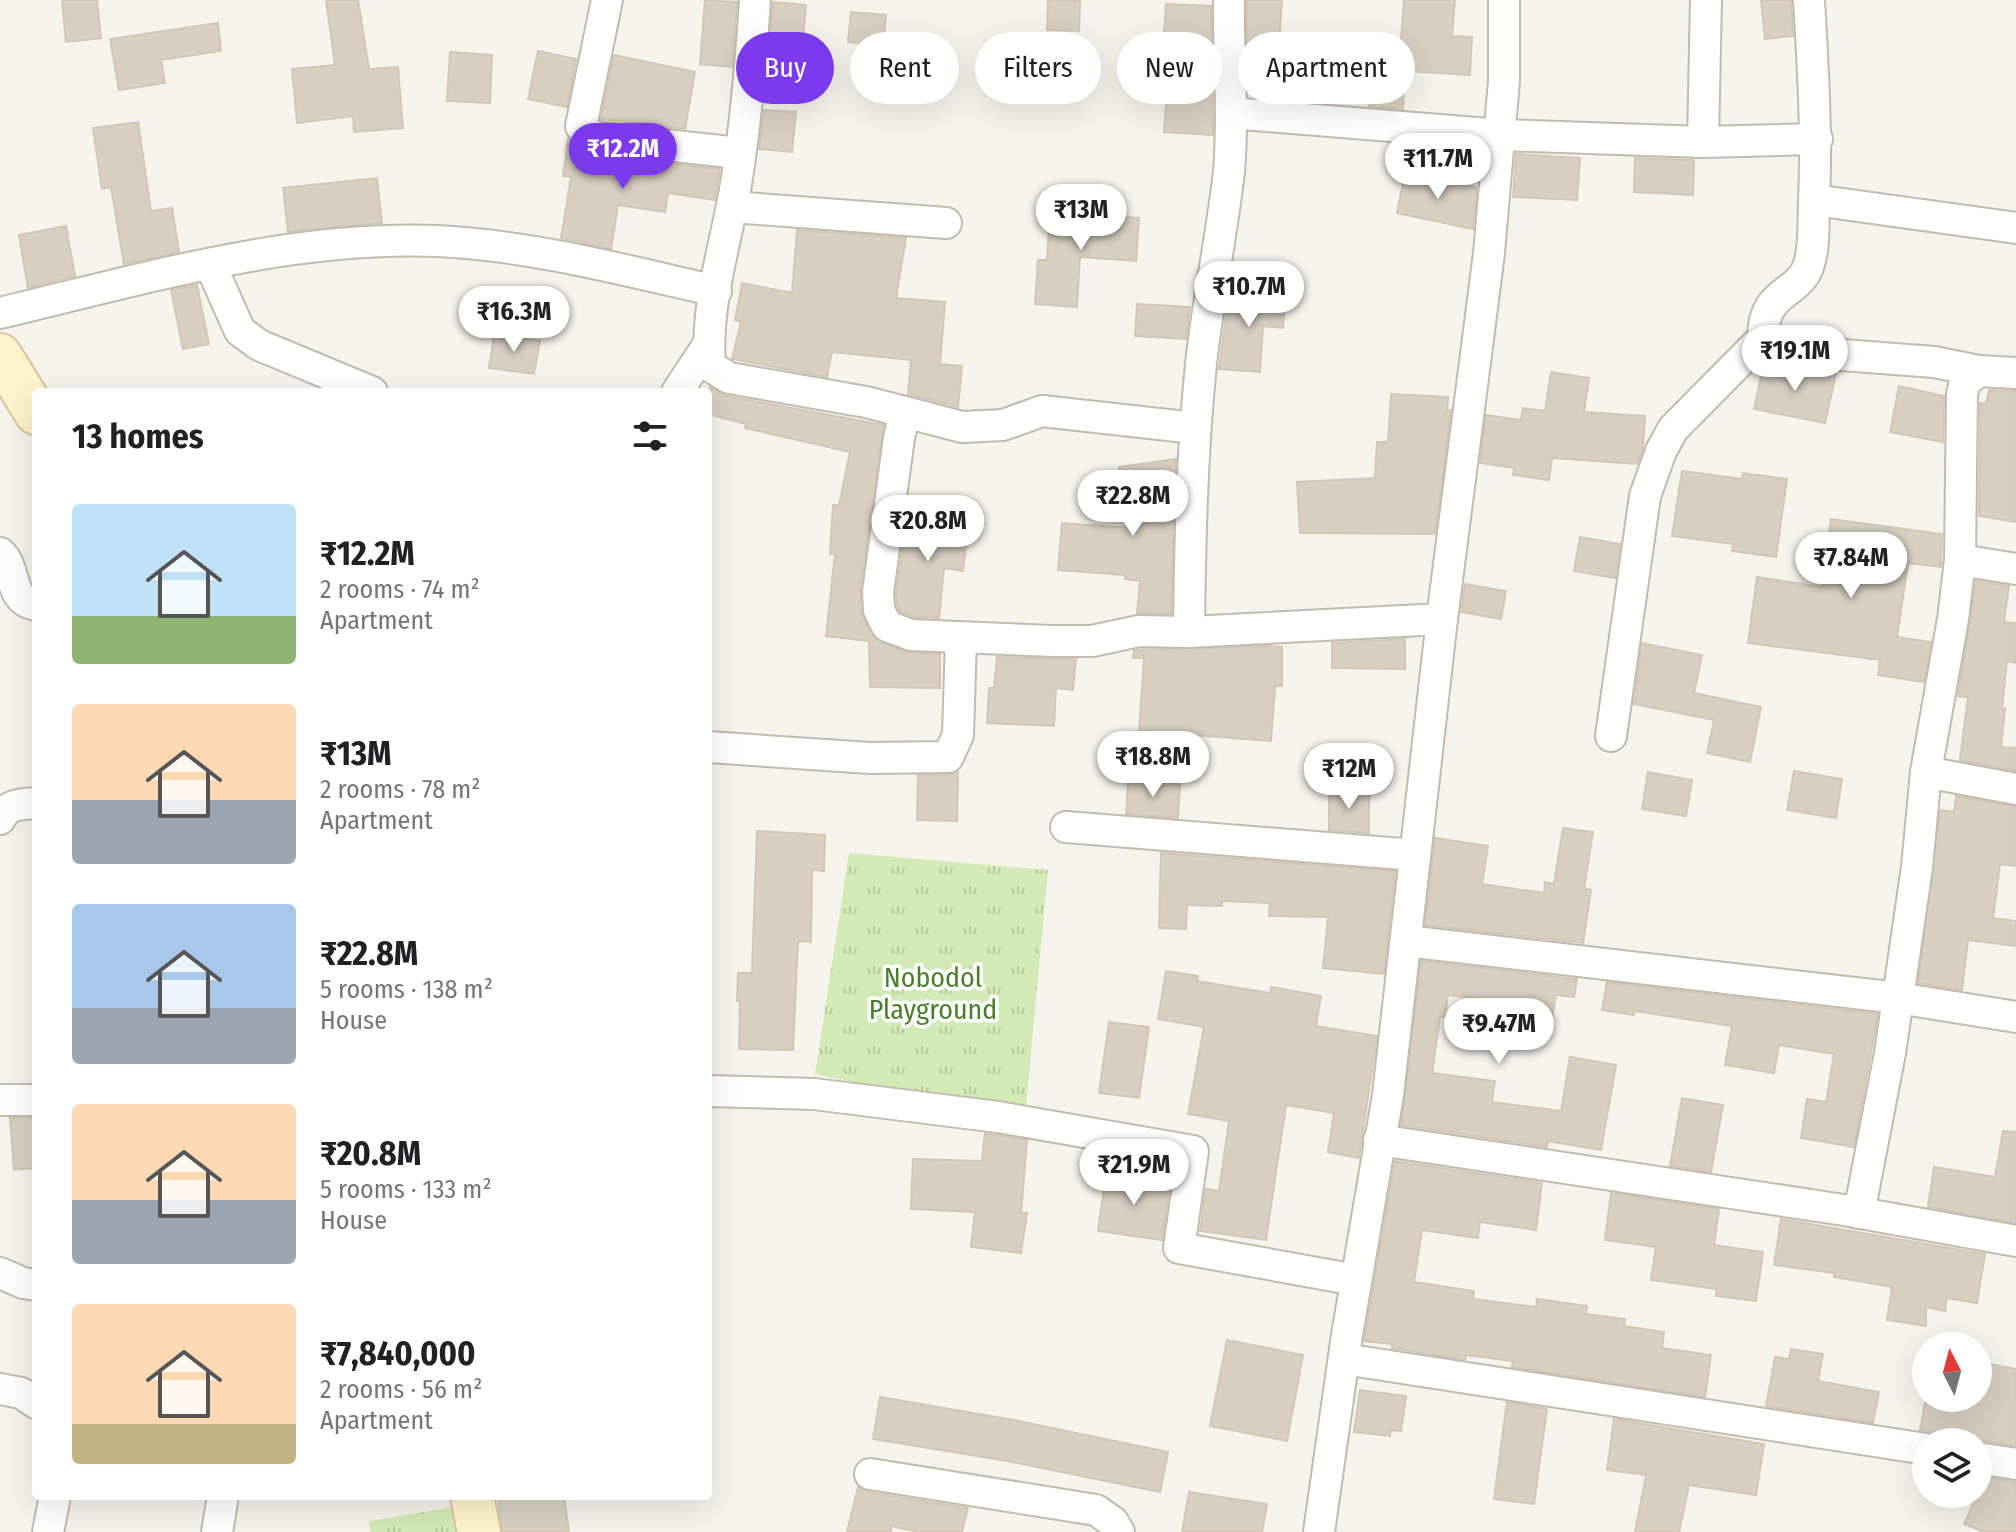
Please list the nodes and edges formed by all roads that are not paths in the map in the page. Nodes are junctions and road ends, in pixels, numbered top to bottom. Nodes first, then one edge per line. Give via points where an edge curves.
1 (607, 0) edge
2 (755, 0) edge
3 (1229, 0) edge
4 (1504, 0) edge
5 (1706, 0) edge
6 (1809, 0) edge
7 (1231, 113) junction
8 (1501, 135) junction
9 (1817, 139) junction
10 (1703, 142) junction
11 (739, 153) junction
12 (1814, 200) junction
13 (732, 207) junction
14 (946, 223) dead end
15 (2016, 228) edge
16 (210, 264) junction
17 (716, 291) junction
18 (0, 313) edge
19 (1763, 338) junction
20 (708, 345) junction
21 (0, 355) edge
22 (1979, 371) junction
23 (2016, 373) edge
24 (362, 388) edge
25 (680, 388) edge
26 (32, 407) edge
27 (905, 412) junction
28 (1195, 428) junction
29 (0, 553) edge
30 (1960, 560) junction
31 (2016, 569) edge
32 (32, 604) edge
33 (1442, 619) junction
34 (1189, 632) junction
35 (961, 638) junction
36 (1611, 736) dead end
37 (712, 747) edge
38 (1926, 772) junction
39 (2016, 789) edge
40 (32, 803) edge
41 (0, 819) edge
42 (1066, 827) dead end
43 (1415, 855) junction
44 (1406, 941) junction
45 (1898, 998) junction
46 (2016, 1017) edge
47 (712, 1091) edge
48 (0, 1100) edge
49 (32, 1100) edge
50 (1379, 1140) junction
51 (1859, 1213) junction
52 (2016, 1241) edge
53 (0, 1273) edge
54 (1356, 1280) junction
55 (32, 1284) edge
56 (1344, 1359) junction
57 (0, 1389) edge
58 (32, 1400) edge
59 (1912, 1447) edge
60 (1992, 1460) edge
61 (2016, 1464) edge
62 (870, 1474) dead end
63 (54, 1500) edge
64 (222, 1500) edge
65 (473, 1500) edge
66 (48, 1532) edge
67 (217, 1532) edge
68 (479, 1532) edge
69 (1119, 1532) edge
70 (1319, 1532) edge

1 - 11 street via 581,126 601,138
2 - 11 street
3 - 7 street
4 - 8 street
5 - 10 street
6 - 9 street
7 - 8 street
7 - 28 street via 1229,170
8 - 10 street
8 - 33 street
9 - 10 street
9 - 12 street
11 - 13 street
12 - 15 street
12 - 19 street via 1809,266 1769,309
13 - 14 street
13 - 17 street
16 - 17 street via 266,252 435,241 573,259
16 - 18 street
16 - 24 street via 240,331 259,345
17 - 20 street
19 - 22 street via 1776,350 1923,361
19 - 36 street via 1673,429 1661,451 1645,496
20 - 25 street
20 - 27 street via 710,366 729,378
21 - 26 street
22 - 23 street
22 - 30 street via 1965,382 1962,394
27 - 28 street via 962,427 1003,425 1042,411
27 - 35 street via 879,610 887,626 911,635
28 - 34 street
29 - 32 street via 16,593
30 - 31 street
30 - 38 street
33 - 34 street
33 - 43 street
34 - 35 street via 1139,631 1092,641
35 - 37 street via 958,735 948,757 870,758
38 - 39 street
38 - 45 street
40 - 41 street via 15,805
42 - 43 street
43 - 44 street
44 - 45 street
44 - 50 street
45 - 46 street
45 - 51 street
47 - 54 street via 814,1094 998,1117 1193,1151 1179,1248
48 - 49 street
50 - 51 street
50 - 54 street
51 - 52 street
53 - 55 street
54 - 56 street
56 - 59 street
56 - 70 street
57 - 58 street
60 - 61 street
62 - 69 street via 1096,1510
63 - 66 street
64 - 67 street
65 - 68 street

